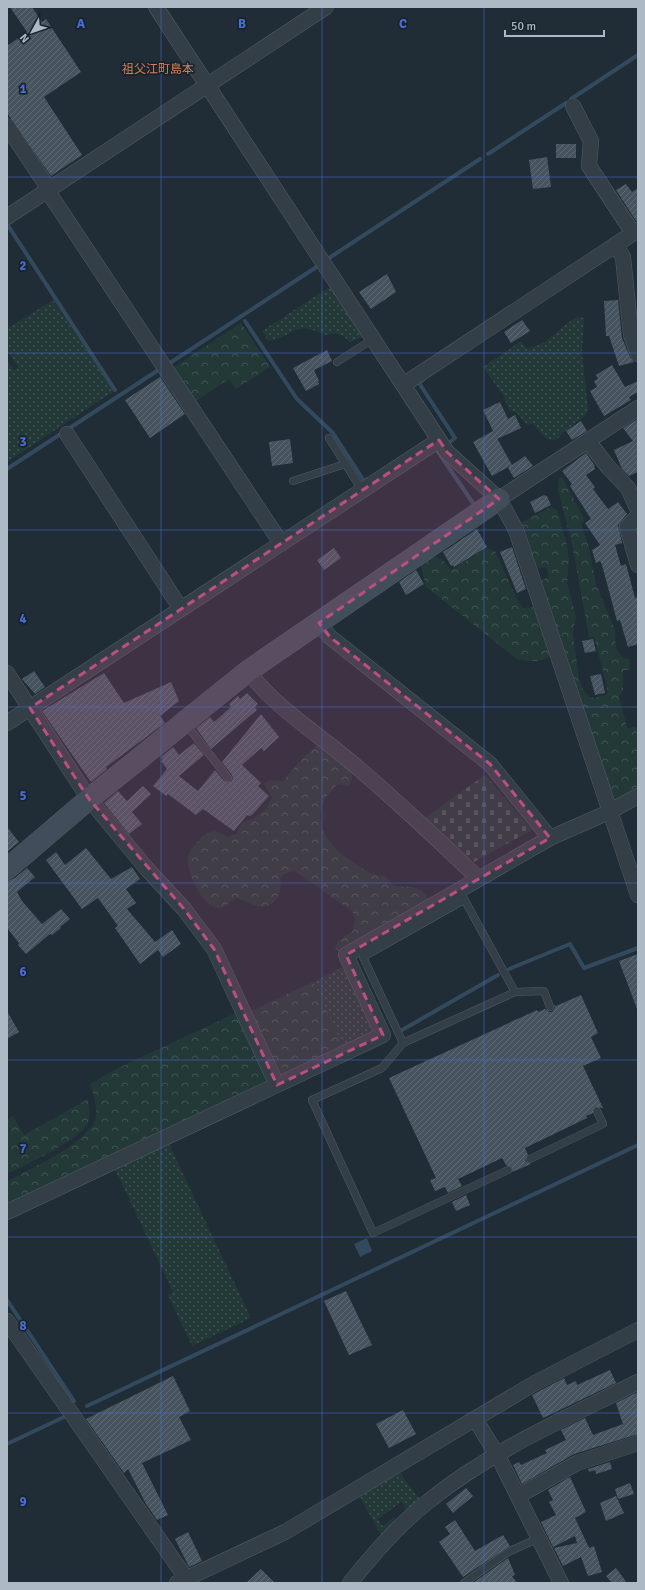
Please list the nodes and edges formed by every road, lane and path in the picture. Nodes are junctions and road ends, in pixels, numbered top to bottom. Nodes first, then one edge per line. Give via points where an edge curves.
1 (156, 7) edge
2 (326, 7) edge
3 (207, 86) junction
4 (572, 106) dead end
5 (7, 126) edge
6 (48, 190) junction
7 (7, 217) edge
8 (636, 232) edge
9 (615, 245) junction
10 (373, 339) junction
11 (638, 354) edge
12 (337, 362) dead end
13 (403, 385) junction
14 (638, 408) edge
15 (67, 434) dead end
16 (329, 438) dead end
17 (439, 440) junction
18 (588, 441) junction
19 (345, 464) junction
20 (293, 481) dead end
21 (362, 490) junction
22 (499, 499) junction
23 (638, 510) edge
24 (638, 516) edge
25 (281, 543) junction
26 (638, 566) edge
27 (181, 609) junction
28 (319, 623) junction
29 (248, 671) junction
30 (7, 673) edge
31 (30, 708) junction
32 (184, 722) junction
33 (7, 723) edge
34 (228, 778) dead end
35 (638, 796) edge
36 (89, 799) junction
37 (609, 812) junction
38 (550, 838) junction
39 (7, 869) edge
40 (478, 878) junction
41 (638, 895) edge
42 (462, 896) junction
43 (515, 992) junction
44 (550, 1007) dead end
45 (403, 1043) junction
46 (277, 1085) junction
47 (597, 1111) dead end
48 (530, 1159) dead end
49 (508, 1170) dead end
50 (7, 1212) edge
51 (7, 1321) edge
52 (638, 1330) edge
53 (638, 1382) edge
54 (475, 1419) junction
55 (638, 1443) edge
56 (496, 1454) junction
57 (518, 1496) junction
58 (539, 1538) junction
59 (181, 1581) edge
60 (350, 1583) edge
61 (464, 1583) edge
62 (562, 1583) edge

1 - 3 street
2 - 3 street
3 - 6 street
3 - 10 street
4 - 8 street via 591,141 589,166
5 - 6 street
6 - 7 street
6 - 25 street
8 - 9 street
9 - 11 street via 623,257 630,335
9 - 13 street
10 - 12 lane
10 - 13 street
13 - 17 street
14 - 18 street
15 - 27 street
16 - 19 lane
17 - 21 street
17 - 22 street via 447,452
18 - 22 street
18 - 23 street via 628,488
19 - 20 lane
19 - 21 lane
21 - 25 street
22 - 28 street
22 - 37 street via 516,530
24 - 26 street via 627,527
25 - 27 street
27 - 31 street
28 - 29 street
28 - 38 street via 330,637 490,764
29 - 32 street
29 - 40 street via 262,690 347,758
30 - 31 street
31 - 33 street
31 - 36 street
32 - 34 lane
32 - 36 street
35 - 37 street
36 - 39 street
36 - 46 street via 184,909 214,949
37 - 38 street
37 - 41 street
38 - 40 street
40 - 42 street
42 - 43 lane
42 - 45 lane via 363,957
42 - 46 street via 346,955 383,1035
43 - 44 lane via 544,991
43 - 45 lane
45 - 49 lane via 382,1068 312,1100 373,1233
46 - 50 street
47 - 48 lane via 603,1124
51 - 59 street
52 - 54 street via 534,1383
53 - 56 street
54 - 56 street
54 - 59 street via 284,1532
55 - 57 street via 577,1463
56 - 57 street
56 - 60 street via 429,1500
57 - 58 street
58 - 61 lane via 508,1552
58 - 62 street

